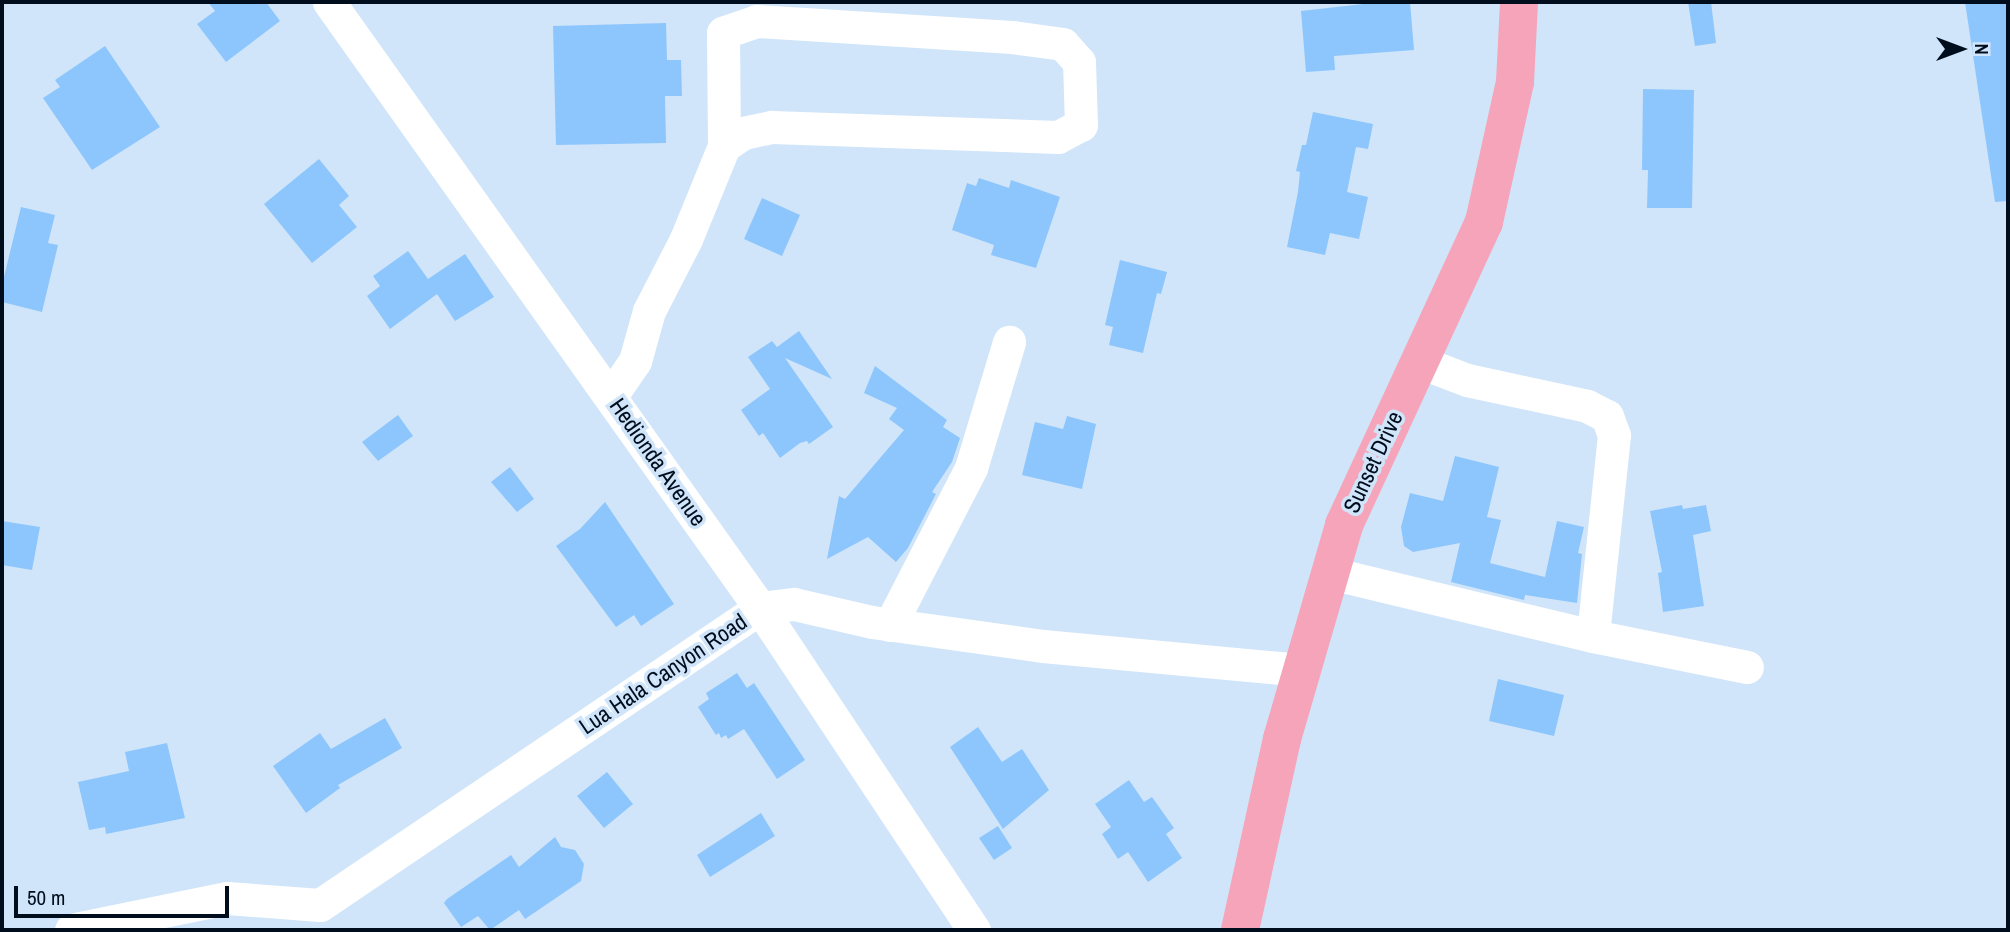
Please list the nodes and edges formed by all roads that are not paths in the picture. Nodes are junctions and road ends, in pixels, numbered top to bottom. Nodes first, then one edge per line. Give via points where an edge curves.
1 (329, 2) edge
2 (1519, 2) edge
3 (724, 146) junction
4 (1009, 342) dead end
5 (1420, 362) junction
6 (611, 396) junction
7 (1330, 573) junction
8 (760, 608) junction
9 (890, 625) junction
10 (1593, 636) junction
11 (1747, 667) dead end
12 (1302, 670) junction
13 (71, 930) edge
14 (974, 930) edge
15 (1240, 930) edge

1 - 6 street, Hedionda Avenue
2 - 5 main road, Sunset Drive via 1515,82 1484,222
3 - 3 street via 743,133 772,127 1058,136 1081,124 1079,62 1063,44 1037,40 757,21 723,33
3 - 6 street via 686,239 649,311 635,361
4 - 9 street via 971,468
5 - 7 main road, Sunset Drive via 1344,525
5 - 10 street via 1467,380 1587,406 1607,416 1614,435
6 - 8 street, Hedionda Avenue
7 - 10 street
7 - 12 main road, Sunset Drive
8 - 9 street, Lua Hala Canyon Road via 794,604
8 - 13 street, Lua Hala Canyon Road via 320,905 228,898
8 - 14 street, Hedionda Avenue
9 - 12 street, Lua Hala Canyon Road via 1043,646
10 - 11 street
12 - 15 main road, Sunset Drive

